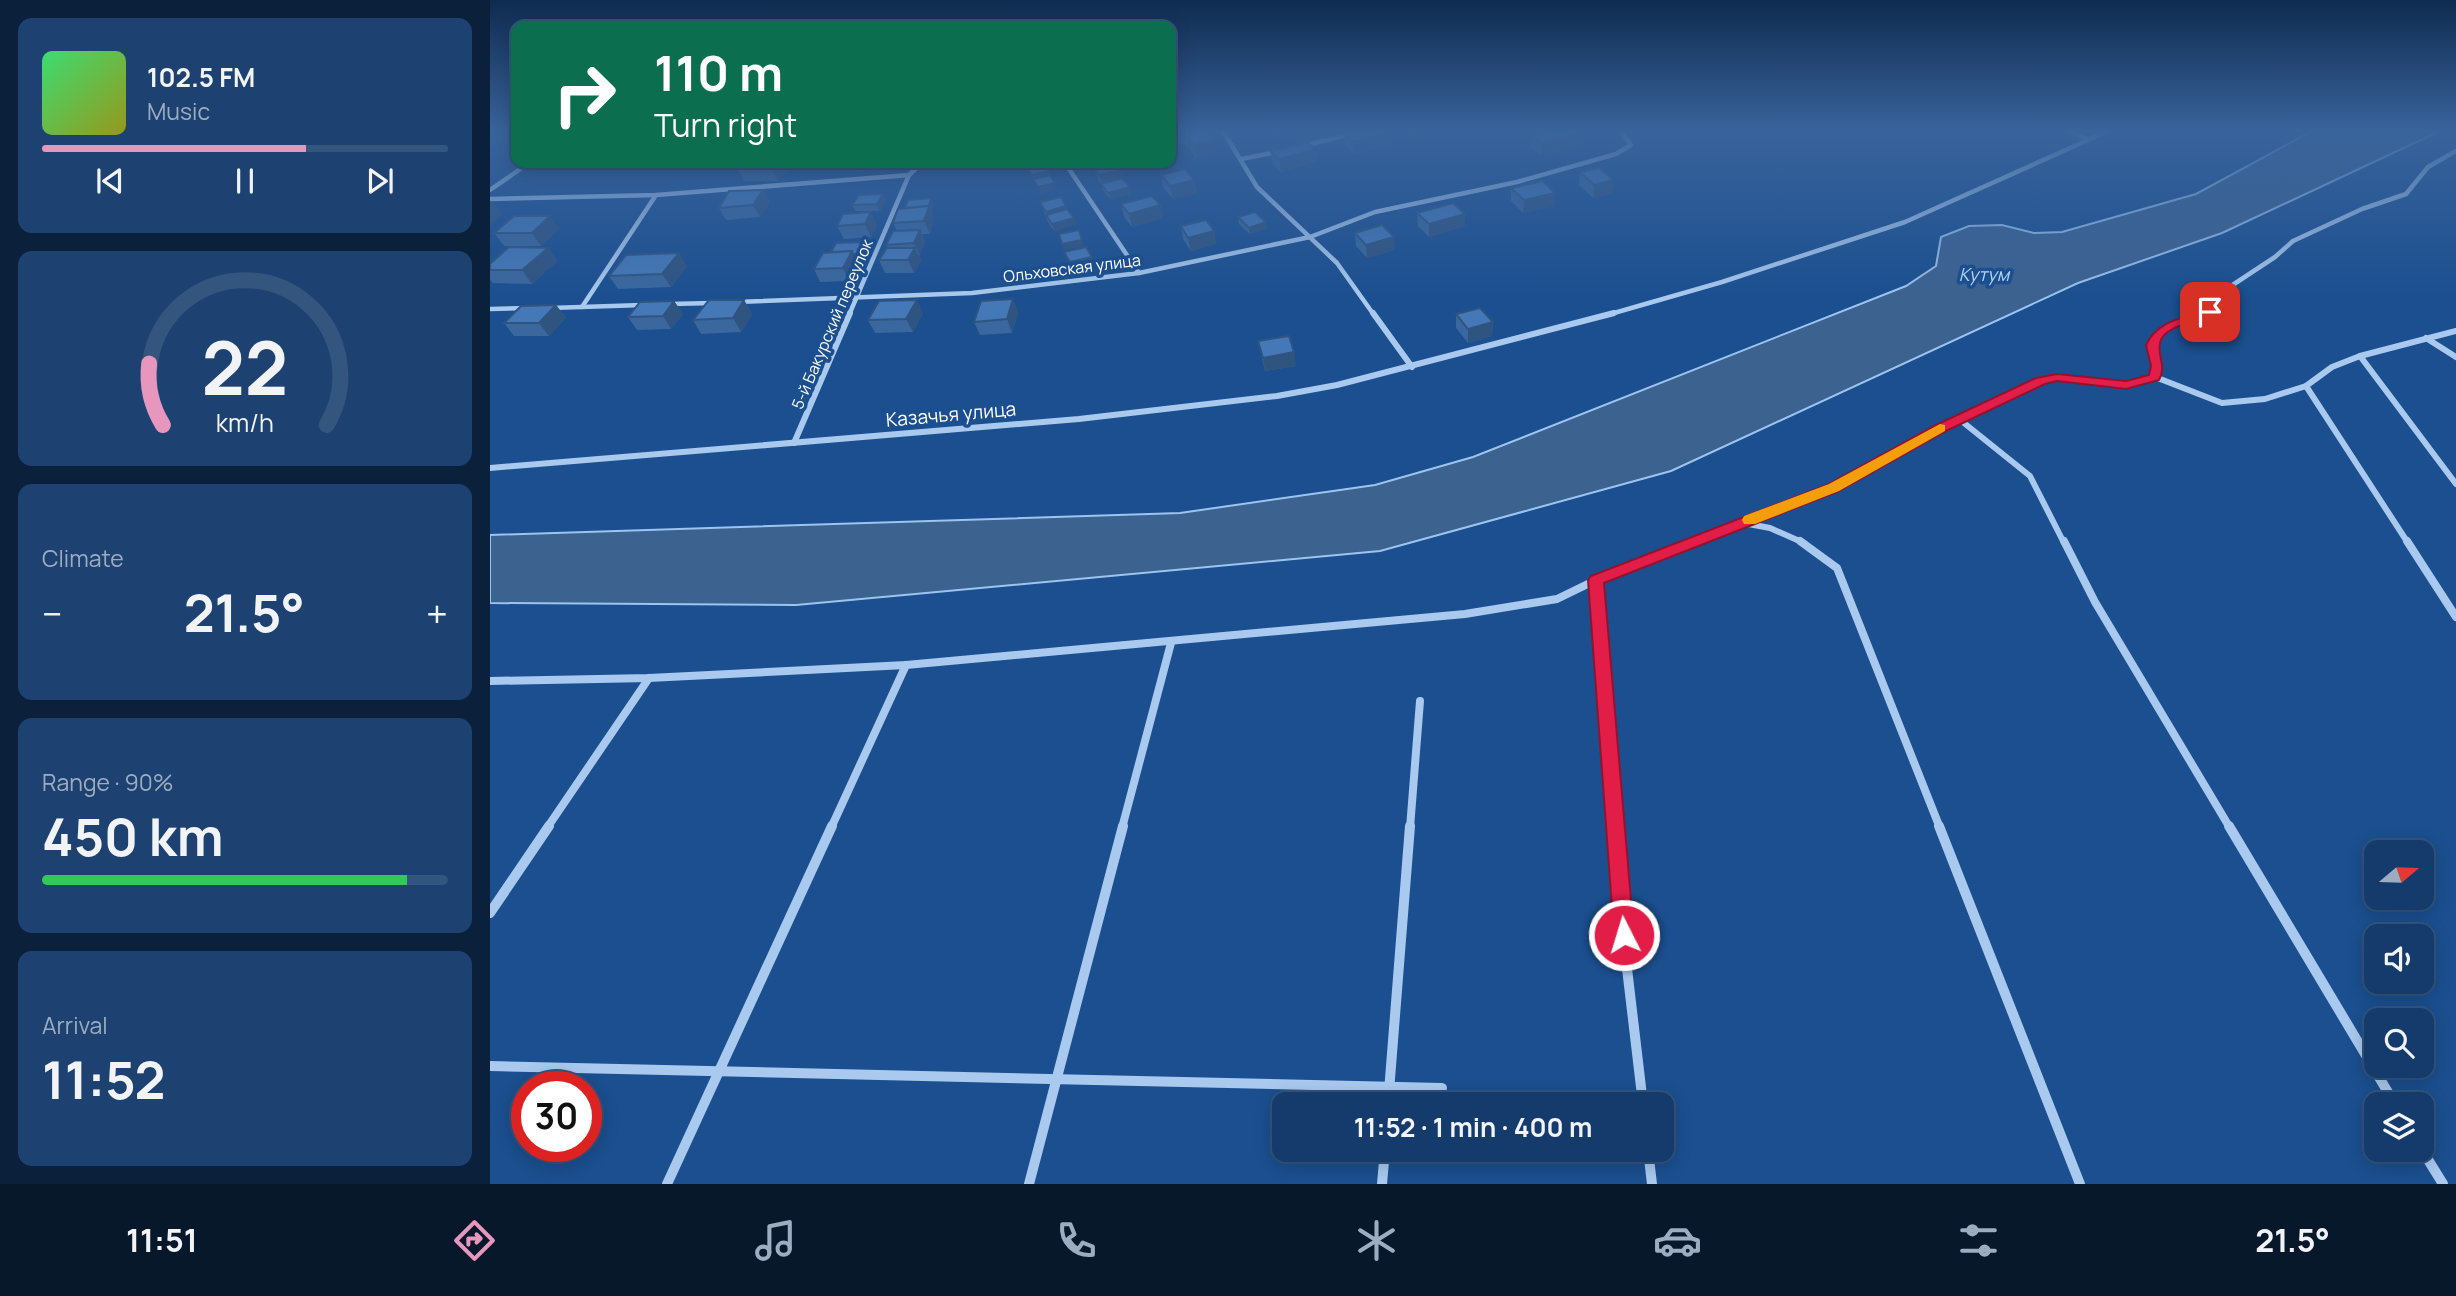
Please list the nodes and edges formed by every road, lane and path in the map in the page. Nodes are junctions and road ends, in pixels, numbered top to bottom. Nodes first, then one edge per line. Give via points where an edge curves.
1 (767, 186) edge
2 (904, 186) edge
3 (1081, 186) edge
4 (1257, 186) edge
5 (1497, 186) edge
6 (1985, 186) edge
7 (2412, 186) edge
8 (656, 195) junction
9 (490, 199) edge
10 (1310, 237) junction
11 (1139, 273) junction
12 (858, 298) junction
13 (734, 302) edge
14 (720, 303) edge
15 (665, 304) edge
16 (651, 305) edge
17 (582, 307) junction
18 (490, 309) edge
19 (2456, 331) edge
20 (2425, 338) junction
21 (2360, 356) junction
22 (2456, 357) edge
23 (1412, 367) junction
24 (2155, 377) junction
25 (2306, 386) junction
26 (1959, 419) junction
27 (794, 443) junction
28 (490, 468) edge
29 (2456, 484) edge
30 (1742, 523) junction
31 (1596, 580) junction
32 (2456, 617) edge
33 (1171, 643) junction
34 (906, 665) junction
35 (649, 678) junction
36 (490, 681) edge
37 (1420, 701) dead end
38 (490, 913) edge
39 (490, 1066) edge
40 (722, 1072) junction
41 (1057, 1079) junction
42 (1390, 1087) junction
43 (1442, 1088) dead end
44 (1389, 1092) edge
45 (1642, 1092) edge
46 (2388, 1092) edge
47 (1384, 1162) edge
48 (1649, 1162) edge
49 (2429, 1162) edge
50 (667, 1184) edge
51 (1029, 1184) edge
52 (1382, 1184) edge
53 (1652, 1184) edge
54 (2080, 1184) edge
55 (2442, 1184) edge

1 - 8 street
2 - 12 street, 5-й Бакурский переулок
3 - 11 street
4 - 10 street
5 - 10 street, Ольховская улица via 1375,212
6 - 23 street, Казачья улица via 1905,222 1695,290
7 - 24 street via 2406,194 2293,241 2225,290 2210,312 2157,335 2153,345 2158,366
8 - 9 street
8 - 17 street
10 - 11 street, Ольховская улица
10 - 23 street via 1337,263
11 - 12 street, Ольховская улица via 972,293
12 - 13 street, Ольховская улица
12 - 27 street, 5-й Бакурский переулок
14 - 15 street
16 - 17 street
17 - 18 street
19 - 20 street
20 - 21 street
20 - 22 street
21 - 25 street via 2332,366
21 - 29 street
23 - 27 street, Казачья улица via 1277,396 1079,419
24 - 25 street via 2222,403 2265,399
24 - 26 street via 2126,385 2057,377
25 - 32 street
26 - 30 street via 1834,487
26 - 46 street via 2030,476 2095,602
27 - 28 street, Казачья улица
30 - 31 street
30 - 54 street via 1792,536 1819,550 1837,568
31 - 33 street via 1557,599 1465,614
31 - 45 street via 1619,879
33 - 34 street
33 - 41 street
34 - 35 street
34 - 40 street
35 - 36 street
35 - 38 street
37 - 42 street
39 - 40 street
40 - 41 street
40 - 50 street
41 - 42 street
41 - 51 street
42 - 43 street
42 - 44 street
47 - 52 street
48 - 53 street
49 - 55 street

